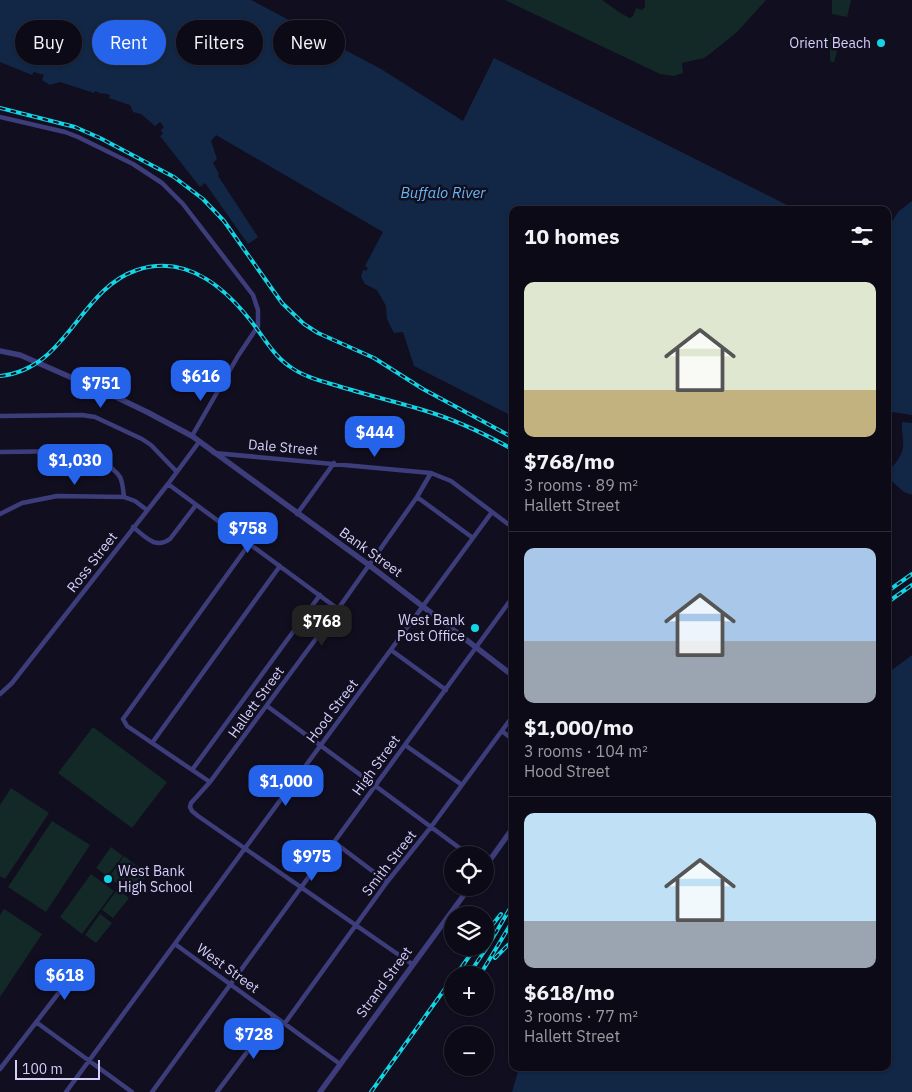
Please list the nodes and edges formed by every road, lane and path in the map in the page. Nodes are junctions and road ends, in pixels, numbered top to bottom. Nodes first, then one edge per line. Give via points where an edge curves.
1 (0, 117) edge
2 (0, 351) edge
3 (0, 416) edge
4 (192, 436) junction
5 (199, 442) junction
6 (0, 452) edge
7 (213, 452) junction
8 (334, 463) junction
9 (177, 472) junction
10 (431, 473) junction
11 (168, 484) junction
12 (124, 496) junction
13 (417, 497) junction
14 (196, 505) junction
15 (147, 510) junction
16 (492, 512) junction
17 (0, 514) edge
18 (297, 514) junction
19 (509, 525) edge
20 (133, 527) junction
21 (473, 538) junction
22 (250, 543) junction
23 (280, 566) junction
24 (369, 566) junction
25 (320, 594) junction
26 (509, 602) edge
27 (422, 605) junction
28 (338, 609) junction
29 (476, 648) junction
30 (391, 650) junction
31 (509, 673) edge
32 (446, 690) junction
33 (0, 694) edge
34 (267, 706) junction
35 (509, 721) edge
36 (502, 731) junction
37 (509, 737) edge
38 (152, 743) junction
39 (405, 745) junction
40 (321, 746) junction
41 (192, 770) junction
42 (210, 782) junction
43 (462, 785) junction
44 (375, 786) junction
45 (431, 827) junction
46 (509, 833) edge
47 (334, 842) junction
48 (457, 846) edge
49 (244, 847) junction
50 (494, 854) edge
51 (387, 882) junction
52 (301, 888) junction
53 (463, 896) edge
54 (356, 926) junction
55 (176, 944) junction
56 (412, 964) junction
57 (76, 967) dead end
58 (231, 984) junction
59 (274, 1016) junction
60 (36, 1022) junction
61 (285, 1023) junction
62 (88, 1060) junction
63 (340, 1064) junction
64 (0, 1069) edge
65 (66, 1092) edge
66 (132, 1092) edge
67 (152, 1092) edge
68 (217, 1092) edge
69 (320, 1092) edge

1 - 4 street via 78,136 162,183 183,204 253,295 258,310 258,326
2 - 4 street, Bank Street via 20,355 118,398
3 - 9 street via 95,417 147,442
4 - 5 street, Bank Street
5 - 7 street, Bank Street
5 - 9 street, Ross Street
6 - 12 street via 86,453 119,476
7 - 8 street, Dale Street
7 - 18 street, Bank Street
8 - 10 street, Dale Street
8 - 18 street
9 - 11 street, Ross Street
10 - 13 street, Hallett Street
10 - 16 street, Dale Street via 452,481
11 - 14 street
11 - 15 street, Ross Street
12 - 15 street
12 - 17 street via 57,496 22,503
13 - 21 street
13 - 24 street, Hallett Street
14 - 20 street via 165,543 154,543
14 - 22 street
15 - 20 street, Ross Street
16 - 19 street, Dale Street
16 - 21 street, Hood Street
18 - 24 street, Bank Street
20 - 33 street, Ross Street via 12,683
21 - 27 street, Hood Street
22 - 23 street
22 - 38 street via 124,718 126,725
23 - 25 street
23 - 38 street
24 - 27 street, Bank Street
24 - 28 street, Hallett Street
25 - 28 street
25 - 41 street
26 - 29 street, High Street
27 - 29 street, Bank Street
27 - 30 street, Hood Street
28 - 34 street, Hallett Street
29 - 31 street, Bank Street
29 - 32 street, High Street
30 - 32 street
30 - 40 street, Hood Street
32 - 39 street, High Street
34 - 40 street
34 - 42 street, Hallett Street
35 - 36 street, Smith Street
36 - 37 street
36 - 43 street, Smith Street
38 - 41 street
39 - 43 street
39 - 44 street, High Street
40 - 44 street
40 - 49 street, Hood Street
41 - 42 street
42 - 49 street, Hallett Street via 190,804 192,811
43 - 45 street, Smith Street
44 - 45 street
44 - 47 street, High Street
45 - 48 street
45 - 51 street, Smith Street
46 - 50 street
47 - 51 street
47 - 52 street, High Street
49 - 52 street
49 - 55 street, Hood Street
51 - 54 street, Smith Street
52 - 54 street
52 - 58 street, High Street
53 - 56 street, Strand Street
54 - 56 street
54 - 61 street, Smith Street
55 - 58 street, West Street
55 - 62 street, Hood Street
56 - 63 street, Strand Street
57 - 60 street
58 - 59 street, West Street
58 - 67 street, High Street
59 - 61 street, West Street
59 - 68 street
60 - 62 street
60 - 64 street
61 - 63 street, West Street
62 - 65 street, Hood Street
62 - 66 street
63 - 69 street, Strand Street

